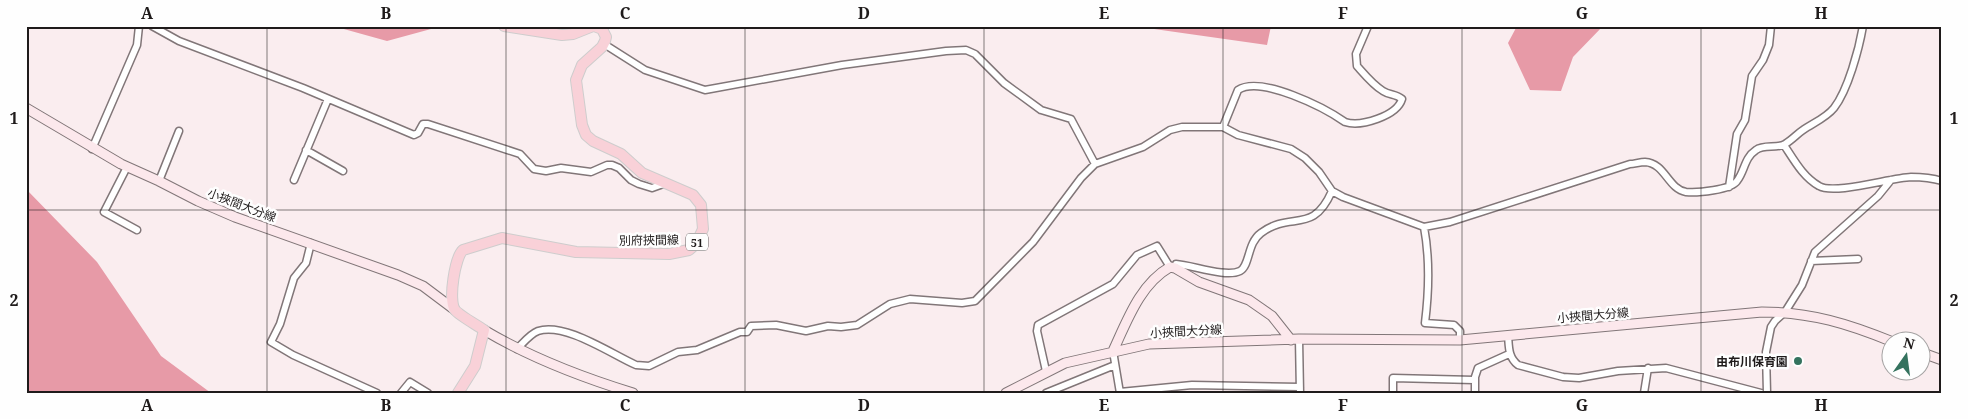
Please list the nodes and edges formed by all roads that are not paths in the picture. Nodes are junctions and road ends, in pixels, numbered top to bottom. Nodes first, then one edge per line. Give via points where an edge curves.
1 (139, 26) edge
2 (152, 26) edge
3 (504, 26) edge
4 (594, 26) edge
5 (1368, 26) edge
6 (1771, 26) edge
7 (1863, 26) edge
8 (604, 44) junction
9 (328, 99) junction
10 (27, 111) edge
11 (1223, 127) junction
12 (179, 131) dead end
13 (1784, 145) junction
14 (92, 149) junction
15 (306, 150) junction
16 (1096, 164) junction
17 (126, 167) junction
18 (343, 171) dead end
19 (294, 180) dead end
20 (1891, 180) junction
21 (159, 181) junction
22 (1942, 181) edge
23 (666, 183) junction
24 (1729, 187) junction
25 (1332, 190) junction
26 (1424, 227) junction
27 (137, 230) dead end
28 (311, 243) junction
29 (1858, 259) dead end
30 (1811, 261) junction
31 (1172, 267) junction
32 (455, 310) junction
33 (1785, 312) junction
34 (484, 330) junction
35 (1508, 335) junction
36 (1880, 337) edge
37 (1295, 340) junction
38 (1460, 340) junction
39 (517, 349) junction
40 (1113, 351) junction
41 (1509, 354) junction
42 (1930, 356) edge
43 (1942, 360) edge
44 (1115, 365) junction
45 (1648, 368) junction
46 (1046, 371) junction
47 (1474, 380) junction
48 (1300, 390) edge
49 (1120, 392) edge
50 (377, 393) edge
51 (401, 393) edge
52 (428, 393) edge
53 (458, 393) edge
54 (633, 393) edge
55 (1006, 393) edge
56 (1046, 393) edge
57 (1393, 393) edge
58 (1475, 393) edge
59 (1644, 393) edge
60 (1761, 393) edge
61 (1767, 393) edge

1 - 14 street via 137,46
2 - 9 street via 179,41
3 - 4 main road via 562,35
4 - 8 main road via 604,33
5 - 11 street via 1356,54 1357,66 1383,91 1402,99 1396,109 1366,123 1353,125 1296,95 1252,86 1238,90
6 - 24 street via 1769,45 1752,76 1745,120 1737,134
7 - 13 street via 1850,72 1834,108
8 - 16 street via 645,70 704,90 842,65 966,50 1041,110 1071,119
8 - 23 main road, 別府挾間線 / 51 via 587,59 578,74 576,86 584,131 593,141 621,154 642,173
9 - 15 street
9 - 23 street via 414,135 423,124 428,124 520,154 534,169 591,172 612,165 639,184 652,188
10 - 14 main road, 小挾間大分線
11 - 16 street via 1170,130 1143,147
11 - 25 street via 1238,135 1291,149 1306,158
12 - 21 street
13 - 20 street via 1810,180 1821,188 1835,190
13 - 24 street via 1757,148 1747,158 1738,180
14 - 17 main road, 小挾間大分線
15 - 18 street
15 - 19 street
16 - 39 street via 1081,178 1032,242 975,301 910,299 890,304 857,325 806,331 776,325 751,326 747,332 697,350 678,352 649,366 636,365 566,331 538,331
17 - 21 main road, 小挾間大分線
17 - 27 street via 104,212
20 - 22 street via 1910,177
20 - 30 street via 1878,196 1815,252
21 - 28 main road, 小挾間大分線 via 235,217
23 - 32 main road, 別府挾間線 / 51 via 693,194 701,205 702,231 689,250 659,254 581,252 493,240 466,248 459,254 452,294
24 - 26 street via 1686,192 1677,189 1657,166 1645,162 1450,222
25 - 26 street via 1342,197
25 - 31 street via 1317,215 1262,232 1253,242 1246,267 1240,272 1176,264
26 - 38 street via 1429,291 1425,323 1454,325 1460,331
28 - 32 main road, 小挾間大分線 via 423,286
28 - 50 street via 306,263 294,278 271,342
29 - 30 street
30 - 33 street via 1802,285
31 - 37 main road via 1198,282 1248,300 1272,316
31 - 40 main road via 1158,274 1146,288
31 - 46 street via 1157,246 1137,255 1113,284 1038,325
32 - 34 main road
33 - 35 main road, 小挾間大分線
33 - 36 main road, 小挾間大分線 via 1836,321
33 - 61 street via 1771,327 1766,352
34 - 39 main road
34 - 53 main road via 475,366
35 - 38 main road, 小挾間大分線
35 - 41 street
37 - 38 main road, 小挾間大分線
37 - 40 main road, 小挾間大分線 via 1149,344
37 - 48 street
39 - 54 main road via 565,371
40 - 44 street
40 - 46 main road, 小挾間大分線
41 - 45 street via 1518,365 1563,377 1579,378
41 - 47 street via 1478,368
42 - 43 main road
44 - 49 street
44 - 56 street
45 - 59 street
45 - 60 street via 1666,368
46 - 55 main road, 小挾間大分線
47 - 57 street via 1393,378
47 - 58 street
48 - 49 street via 1192,385
51 - 52 street via 410,382

